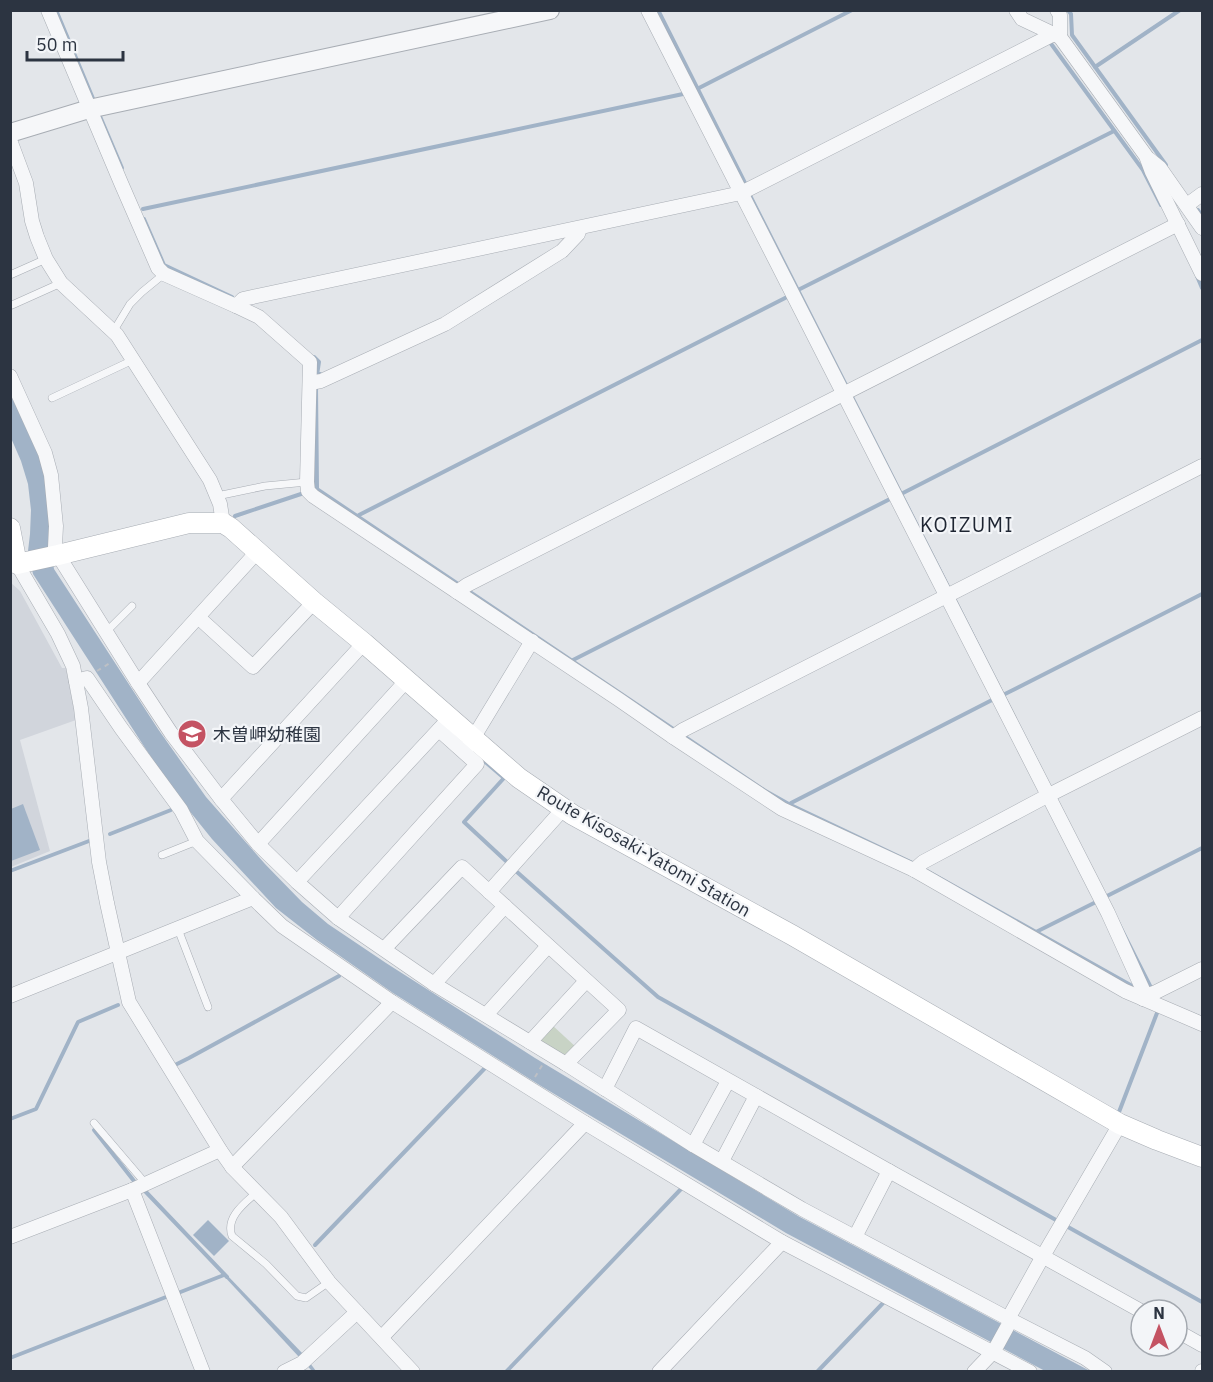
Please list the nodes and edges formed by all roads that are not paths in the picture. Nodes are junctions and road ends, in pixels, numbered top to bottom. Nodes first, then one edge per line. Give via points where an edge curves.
1 (48, 10) edge
2 (550, 10) edge
3 (648, 10) edge
4 (1016, 10) edge
5 (1057, 10) edge
6 (1051, 37) junction
7 (94, 108) junction
8 (10, 134) edge
9 (10, 140) edge
10 (1146, 156) junction
11 (741, 193) junction
12 (1203, 194) edge
13 (1187, 205) junction
14 (1178, 224) junction
15 (580, 228) junction
16 (1203, 228) edge
17 (45, 259) junction
18 (164, 274) junction
19 (1203, 274) edge
20 (10, 275) edge
21 (61, 284) junction
22 (12, 305) dead end
23 (237, 306) junction
24 (113, 332) junction
25 (133, 360) junction
26 (10, 376) edge
27 (310, 383) junction
28 (848, 392) junction
29 (52, 398) dead end
30 (1203, 466) edge
31 (307, 482) junction
32 (217, 496) junction
33 (222, 523) junction
34 (11, 529) edge
35 (257, 552) junction
36 (56, 556) junction
37 (17, 564) edge
38 (462, 589) junction
39 (950, 594) junction
40 (314, 602) junction
41 (132, 606) dead end
42 (198, 617) junction
43 (106, 632) junction
44 (532, 641) junction
45 (364, 643) junction
46 (407, 680) junction
47 (76, 681) junction
48 (138, 683) junction
49 (1203, 718) edge
50 (445, 724) junction
51 (677, 734) junction
52 (469, 745) junction
53 (1051, 794) junction
54 (221, 799) junction
55 (564, 808) junction
56 (197, 841) junction
57 (258, 844) junction
58 (162, 855) dead end
59 (918, 867) junction
60 (297, 882) junction
61 (489, 892) junction
62 (253, 898) junction
63 (505, 906) junction
64 (338, 918) junction
65 (178, 929) junction
66 (548, 946) junction
67 (384, 949) junction
68 (118, 953) junction
69 (1203, 969) edge
70 (586, 981) junction
71 (434, 984) junction
72 (1147, 994) junction
73 (10, 996) edge
74 (392, 1002) junction
75 (208, 1007) dead end
76 (486, 1015) junction
77 (1203, 1024) edge
78 (530, 1042) junction
79 (566, 1064) junction
80 (728, 1081) junction
81 (606, 1089) junction
82 (756, 1096) junction
83 (93, 1123) dead end
84 (585, 1123) junction
85 (1120, 1124) junction
86 (693, 1145) junction
87 (220, 1150) junction
88 (1203, 1157) edge
89 (722, 1161) junction
90 (232, 1167) junction
91 (889, 1172) junction
92 (146, 1184) junction
93 (132, 1190) junction
94 (256, 1192) junction
95 (10, 1237) edge
96 (855, 1237) junction
97 (782, 1242) junction
98 (1043, 1256) junction
99 (329, 1282) junction
100 (1129, 1304) edge
101 (357, 1312) junction
102 (1009, 1321) junction
103 (382, 1337) junction
104 (1189, 1337) edge
105 (1203, 1345) edge
106 (995, 1350) junction
107 (203, 1371) edge
108 (284, 1371) edge
109 (413, 1371) edge
110 (659, 1371) edge
111 (974, 1371) edge
112 (1030, 1371) edge
113 (1105, 1371) edge

1 - 7 street
2 - 7 street
3 - 11 street
4 - 6 street via 1022,19
5 - 6 street via 1060,15
6 - 10 street
6 - 11 street
7 - 8 street
7 - 18 street via 158,268
9 - 17 street via 27,183 32,221
10 - 13 street via 1160,168
10 - 14 street
11 - 15 street
11 - 28 street
12 - 13 street
13 - 16 street
14 - 19 street
14 - 28 street
15 - 23 street via 243,299
15 - 27 street via 562,251 445,324
17 - 20 lane
17 - 21 street
18 - 23 street
18 - 24 lane via 130,304
21 - 22 lane
21 - 24 street
23 - 27 street via 259,317 310,362
24 - 25 street
25 - 29 lane
25 - 32 street
26 - 36 street via 51,475
27 - 31 street
28 - 38 street
28 - 39 street
30 - 39 street
31 - 32 lane
31 - 38 street via 313,496
32 - 33 street
33 - 35 main road, Route Kisosaki-Yatomi Station
33 - 36 main road via 189,523
34 - 37 main road
35 - 40 main road, Route Kisosaki-Yatomi Station
35 - 42 street
36 - 37 main road
36 - 43 street
37 - 47 street via 58,634
38 - 44 street
39 - 51 street
39 - 53 street
40 - 42 street via 253,667
40 - 45 main road, Route Kisosaki-Yatomi Station
41 - 43 lane
42 - 48 street
43 - 48 street
44 - 51 street
44 - 52 street
45 - 46 main road, Route Kisosaki-Yatomi Station
45 - 54 street
46 - 50 main road, Route Kisosaki-Yatomi Station
46 - 57 street
47 - 56 street via 87,678 181,810
47 - 68 street via 99,862
48 - 54 street
49 - 53 street
50 - 52 main road, Route Kisosaki-Yatomi Station
50 - 60 street
51 - 59 street via 783,809
52 - 55 main road, Route Kisosaki-Yatomi Station
52 - 64 street via 477,764
53 - 59 street
53 - 72 street
54 - 57 street
55 - 61 street
55 - 85 main road, Route Kisosaki-Yatomi Station
56 - 58 lane
56 - 62 street
57 - 60 street
59 - 72 street via 1125,991
60 - 64 street
61 - 63 street
61 - 67 street via 462,867
62 - 65 street
62 - 74 street via 282,926
63 - 66 street
63 - 71 street
64 - 67 street
65 - 68 street
65 - 75 lane
66 - 70 street
66 - 76 street
67 - 71 street
68 - 73 street
68 - 87 street via 129,1002
69 - 72 street
70 - 78 street
70 - 79 street via 619,1010
71 - 76 street
72 - 77 street
74 - 84 street
74 - 90 street
76 - 78 street
78 - 79 street
79 - 81 street
80 - 81 street via 636,1028
80 - 82 street
80 - 86 street
81 - 86 street
82 - 89 street
82 - 91 street
83 - 92 lane
84 - 97 street
84 - 103 street
85 - 88 main road, Route Kisosaki-Yatomi Station
85 - 98 street
86 - 89 street
87 - 90 street
87 - 92 street
89 - 96 street
90 - 94 street
91 - 96 street
91 - 98 street
92 - 93 street
93 - 95 street
93 - 107 street
94 - 99 street via 281,1217
94 - 99 lane via 234,1216 232,1236 267,1264 297,1296 306,1298
96 - 102 street
97 - 106 street
97 - 110 street
98 - 100 street
98 - 102 street
99 - 101 street
101 - 103 street
101 - 108 street via 305,1361
102 - 106 street
102 - 113 street
103 - 109 street
104 - 105 street
106 - 111 street
106 - 112 street

